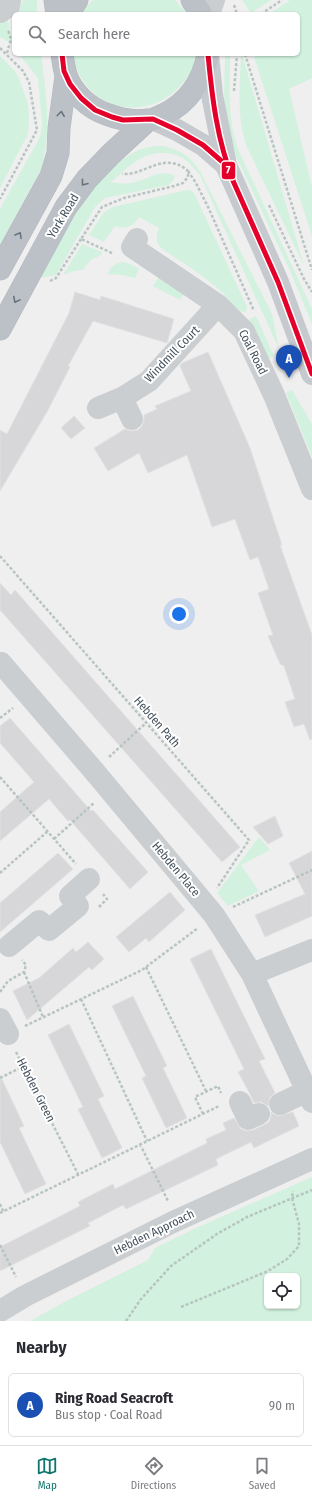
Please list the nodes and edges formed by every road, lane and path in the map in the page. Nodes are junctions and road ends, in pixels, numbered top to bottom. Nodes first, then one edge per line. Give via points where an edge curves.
1 (10, 0) edge
2 (55, 0) edge
3 (77, 0) edge
4 (192, 0) edge
5 (214, 0) edge
6 (282, 0) edge
7 (0, 12) edge
8 (57, 12) edge
9 (69, 12) edge
10 (200, 12) edge
11 (210, 12) edge
12 (264, 12) edge
13 (0, 48) edge
14 (62, 56) edge
15 (208, 56) edge
16 (208, 56) edge
17 (236, 56) edge
18 (246, 56) edge
19 (66, 76) junction
20 (234, 93) dead end
21 (151, 120) junction
22 (226, 165) junction
23 (188, 171) junction
24 (119, 173) dead end
25 (0, 199) edge
26 (267, 201) dead end
27 (81, 239) junction
28 (134, 243) joint
29 (0, 269) edge
30 (312, 270) edge
31 (51, 281) dead end
32 (312, 292) edge
33 (218, 305) junction
34 (238, 324) junction
35 (0, 329) edge
36 (312, 374) edge
37 (122, 398) junction
38 (98, 408) dead end
39 (132, 419) dead end
40 (312, 489) edge
41 (0, 556) edge
42 (1, 663) edge
43 (146, 723) junction
44 (94, 771) junction
45 (0, 777) edge
46 (109, 790) junction
47 (47, 832) junction
48 (54, 839) junction
49 (312, 870) edge
50 (0, 873) edge
51 (89, 879) joint
52 (210, 910) junction
53 (9, 946) dead end
54 (312, 950) edge
55 (146, 967) junction
56 (24, 972) dead end
57 (252, 974) junction
58 (81, 999) junction
59 (43, 1017) junction
60 (4, 1027) edge
61 (24, 1066) junction
62 (0, 1078) edge
63 (206, 1091) junction
64 (309, 1096) edge
65 (233, 1102) junction
66 (280, 1104) dead end
67 (203, 1114) junction
68 (259, 1114) dead end
69 (148, 1141) junction
70 (140, 1144) junction
71 (303, 1163) edge
72 (78, 1174) junction
73 (312, 1190) edge
74 (292, 1198) junction
75 (0, 1204) edge
76 (2, 1212) edge
77 (177, 1220) junction
78 (0, 1246) edge
79 (25, 1296) junction
80 (181, 1307) dead end
81 (0, 1311) edge
82 (126, 1321) edge

1 - 7 street via 9,6
2 - 8 highway
3 - 9 highway
4 - 10 highway
5 - 11 street
6 - 12 path
13 - 25 path via 23,71 28,82 37,130
14 - 19 highway
15 - 21 highway via 196,88 186,100
16 - 22 main road via 212,95
17 - 20 path
18 - 30 path
19 - 21 highway via 75,92 98,111 119,119
29 -> 19 highway via 51,176 58,153
21 - 22 main road via 177,130 203,145
21 -> 35 highway, York Road via 111,154 87,179 66,207
22 - 36 main road via 278,282
23 - 24 path via 172,164 159,163 137,172
23 - 27 path via 188,177 183,183 124,198 102,207
23 - 34 path via 209,209 255,310
26 - 32 path
27 - 28 path via 123,258
27 - 31 path via 56,278
28 - 33 street, Coal Road
33 - 34 street, Coal Road
33 - 37 street, Windmill Court via 149,381
34 - 40 street, Coal Road via 244,331 274,395
37 - 38 street, Windmill Court
37 - 39 street
41 - 43 path, Hebden Path
42 - 44 street, Hebden Place
43 - 44 path
43 - 52 path, Hebden Path via 249,840
44 - 46 street, Hebden Place
45 - 47 path
46 - 48 path
46 - 52 street, Hebden Place
47 - 48 path
47 - 50 path
48 - 51 path
49 - 52 path
51 - 53 street via 70,896 78,906 49,930 39,921
52 - 55 path
52 - 57 street, Hebden Place
54 - 57 street
55 - 58 path
55 - 63 path
56 - 59 path
57 - 64 street, Hebden Place
58 - 59 path
58 - 69 path
59 - 60 path
60 - 61 path, Hebden Green
61 - 62 path
61 - 72 path, Hebden Green
63 - 65 path via 218,1086
63 - 67 path via 195,1096
64 - 66 street
65 - 67 path
65 - 68 street via 248,1120
67 - 69 path
69 - 70 path
70 - 72 path
70 - 77 path
71 - 74 path
71 - 77 street, Hebden Approach
72 - 76 path
73 - 74 path
74 - 80 path via 299,1224 299,1246 288,1259 268,1271
74 - 82 path via 241,1220 171,1266 141,1299
75 - 76 path
77 - 79 street, Hebden Approach
78 - 79 path
79 - 81 street, Hebden Approach

